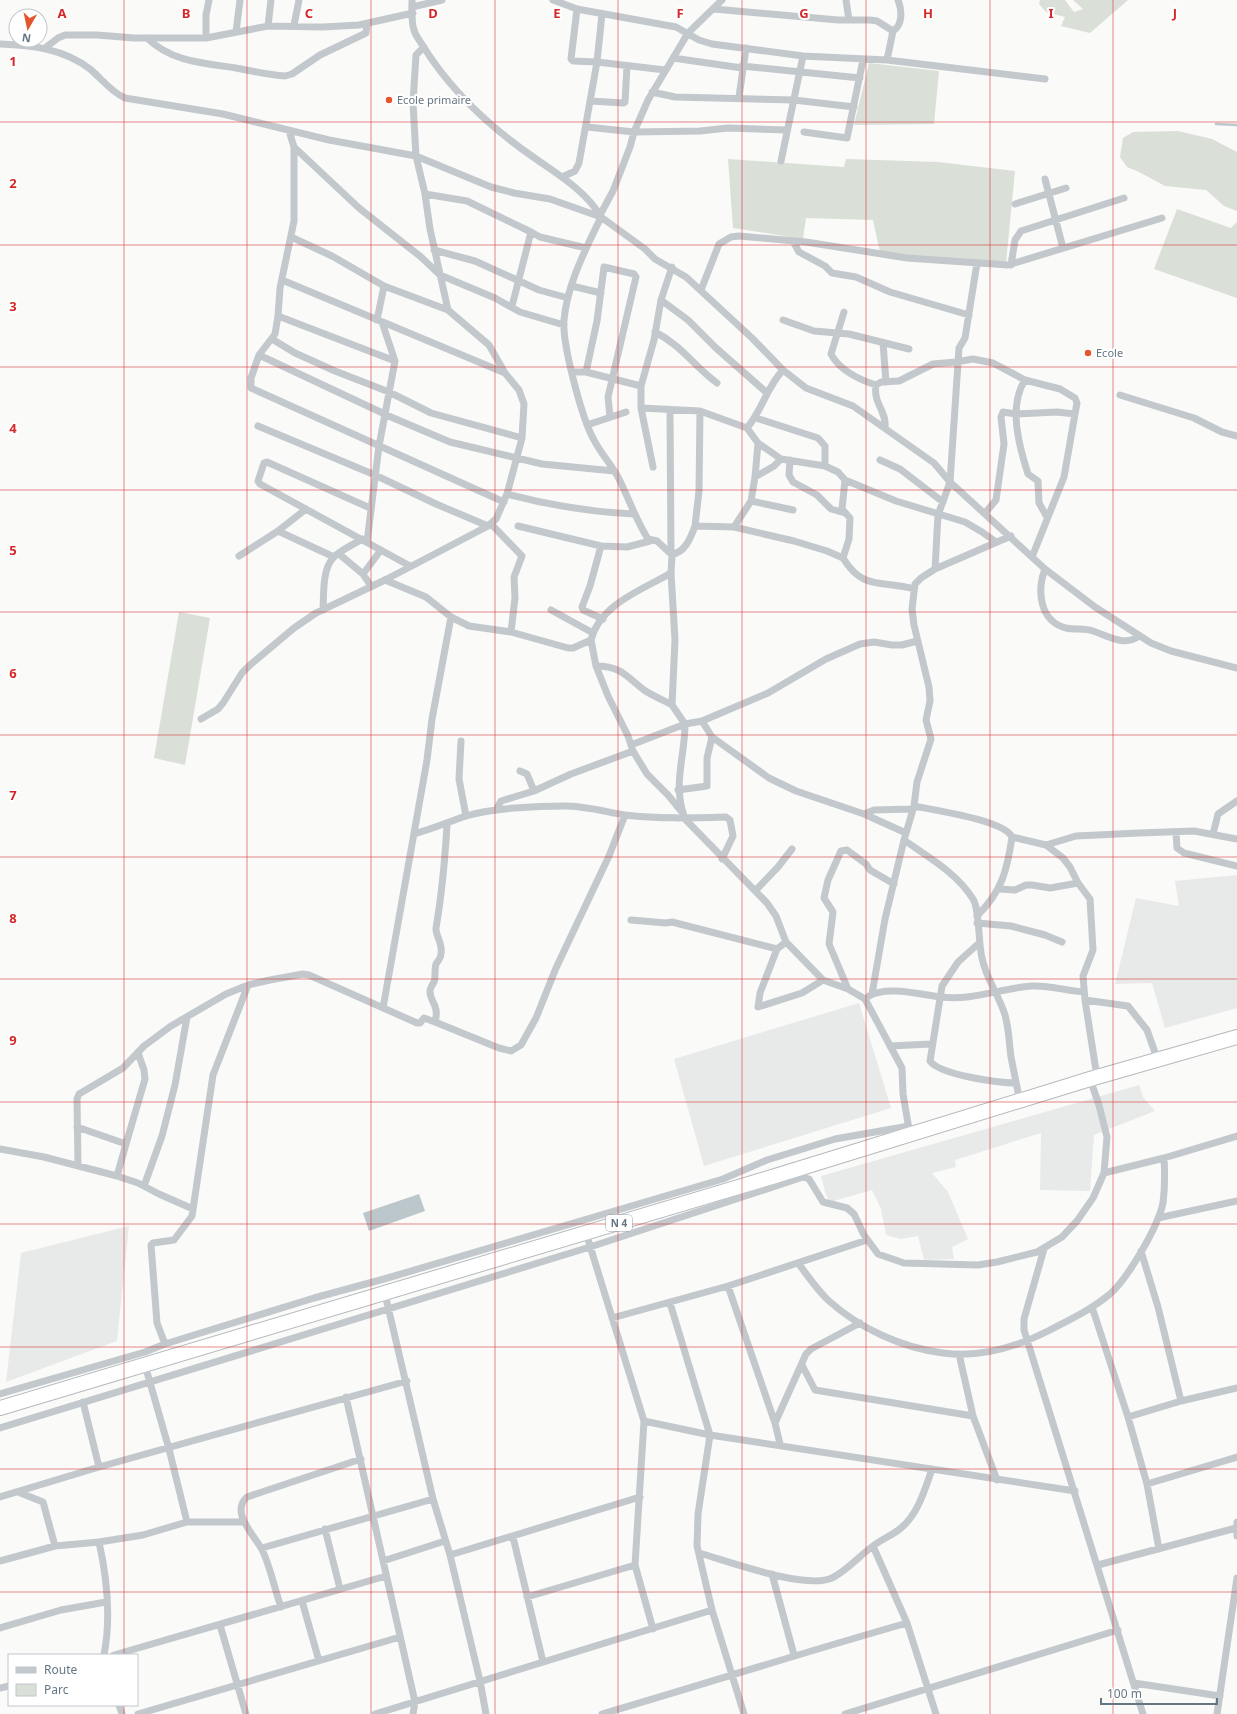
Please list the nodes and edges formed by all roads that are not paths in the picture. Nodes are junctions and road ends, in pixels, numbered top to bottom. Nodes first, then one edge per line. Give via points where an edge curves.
1 (209, 0) edge
2 (240, 0) edge
3 (271, 0) edge
4 (299, 0) edge
5 (442, 0) edge
6 (553, 0) edge
7 (722, 0) edge
8 (846, 0) edge
9 (898, 0) edge
10 (413, 7) edge
11 (577, 9) junction
12 (714, 9) junction
13 (602, 14) junction
14 (849, 20) junction
15 (367, 24) junction
16 (268, 26) junction
17 (294, 26) junction
18 (893, 31) junction
19 (236, 32) junction
20 (688, 33) junction
21 (147, 38) junction
22 (206, 38) junction
23 (48, 46) edge
24 (424, 47) junction
25 (45, 48) edge
26 (746, 48) junction
27 (803, 56) junction
28 (673, 58) junction
29 (863, 60) junction
30 (887, 60) junction
31 (597, 62) junction
32 (627, 66) junction
33 (742, 67) junction
34 (665, 70) junction
35 (801, 71) junction
36 (860, 78) junction
37 (1045, 79) dead end
38 (652, 92) junction
39 (739, 97) junction
40 (794, 100) junction
41 (591, 101) junction
42 (854, 107) junction
43 (587, 127) junction
44 (289, 130) junction
45 (787, 130) junction
46 (634, 132) junction
47 (804, 132) dead end
48 (294, 147) junction
49 (416, 156) junction
50 (781, 160) dead end
51 (562, 177) junction
52 (1045, 179) dead end
53 (1066, 188) dead end
54 (425, 194) junction
55 (1049, 194) junction
56 (1124, 198) dead end
57 (1015, 204) dead end
58 (601, 216) junction
59 (1162, 218) dead end
60 (1054, 220) junction
61 (531, 232) junction
62 (291, 237) junction
63 (793, 241) junction
64 (586, 248) junction
65 (1063, 248) junction
66 (434, 250) junction
67 (978, 263) junction
68 (1011, 265) junction
69 (672, 268) junction
70 (440, 275) junction
71 (282, 280) junction
72 (518, 281) junction
73 (384, 286) junction
74 (572, 286) junction
75 (701, 290) junction
76 (600, 293) junction
77 (568, 298) junction
78 (661, 300) junction
79 (512, 306) junction
80 (448, 310) junction
81 (844, 312) dead end
82 (969, 315) junction
83 (278, 316) junction
84 (783, 320) dead end
85 (380, 321) junction
86 (564, 325) junction
87 (655, 332) junction
88 (838, 333) junction
89 (272, 339) junction
90 (882, 343) junction
91 (909, 349) dead end
92 (259, 355) junction
93 (395, 361) junction
94 (959, 362) junction
95 (783, 370) junction
96 (572, 372) junction
97 (586, 372) junction
98 (505, 373) junction
99 (613, 378) junction
100 (1025, 380) junction
101 (886, 382) junction
102 (717, 383) dead end
103 (876, 385) junction
104 (641, 386) junction
105 (389, 392) junction
106 (766, 392) junction
107 (1120, 395) dead end
108 (641, 408) junction
109 (670, 411) junction
110 (700, 411) junction
111 (626, 412) dead end
112 (384, 414) junction
113 (1016, 414) junction
114 (1075, 414) junction
115 (610, 417) junction
116 (756, 418) junction
117 (587, 425) junction
118 (258, 426) dead end
119 (747, 428) junction
120 (885, 428) junction
121 (1237, 436) edge
122 (522, 438) junction
123 (758, 443) junction
124 (379, 446) junction
125 (516, 459) junction
126 (781, 459) junction
127 (790, 460) junction
128 (880, 460) dead end
129 (825, 466) junction
130 (652, 467) dead end
131 (614, 471) junction
132 (375, 475) junction
133 (755, 477) junction
134 (845, 480) junction
135 (950, 482) junction
136 (507, 494) junction
137 (750, 501) junction
138 (504, 502) junction
139 (943, 502) junction
140 (370, 508) junction
141 (306, 509) junction
142 (793, 510) dead end
143 (845, 513) junction
144 (984, 513) junction
145 (634, 514) junction
146 (938, 515) junction
147 (1047, 517) junction
148 (489, 524) junction
149 (518, 526) dead end
150 (695, 526) junction
151 (734, 527) junction
152 (278, 531) junction
153 (1011, 536) junction
154 (364, 540) junction
155 (650, 541) junction
156 (996, 542) junction
157 (601, 546) junction
158 (381, 550) junction
159 (671, 553) junction
160 (337, 555) junction
161 (239, 556) dead end
162 (1032, 557) junction
163 (843, 558) junction
164 (410, 566) junction
165 (934, 569) junction
166 (1045, 569) junction
167 (671, 573) junction
168 (363, 574) junction
169 (385, 580) junction
170 (371, 586) junction
171 (914, 589) junction
172 (322, 610) junction
173 (551, 610) dead end
174 (451, 617) junction
175 (603, 619) junction
176 (511, 632) junction
177 (1140, 636) junction
178 (592, 637) junction
179 (917, 641) junction
180 (596, 666) junction
181 (1237, 668) edge
182 (672, 705) junction
183 (200, 719) dead end
184 (702, 721) junction
185 (685, 724) junction
186 (712, 737) junction
187 (461, 741) dead end
188 (632, 748) junction
189 (520, 771) dead end
190 (678, 790) junction
191 (534, 791) junction
192 (1235, 805) edge
193 (914, 808) junction
194 (496, 810) junction
195 (864, 814) junction
196 (625, 815) junction
197 (466, 816) junction
198 (684, 816) junction
199 (447, 825) junction
200 (1176, 832) junction
201 (414, 834) junction
202 (1213, 834) junction
203 (1012, 836) junction
204 (905, 837) junction
205 (1237, 839) edge
206 (1046, 845) junction
207 (792, 849) dead end
208 (722, 859) junction
209 (1237, 866) edge
210 (1078, 883) junction
211 (894, 884) junction
212 (1000, 889) junction
213 (755, 891) junction
214 (631, 920) dead end
215 (977, 920) junction
216 (786, 942) junction
217 (1062, 942) dead end
218 (978, 944) junction
219 (777, 949) junction
220 (823, 980) junction
221 (248, 985) junction
222 (848, 989) junction
223 (1084, 992) junction
224 (994, 993) junction
225 (872, 994) junction
226 (940, 997) junction
227 (865, 998) junction
228 (1085, 1000) junction
229 (384, 1008) junction
230 (187, 1017) junction
231 (435, 1022) junction
232 (1237, 1037) edge
233 (931, 1044) junction
234 (890, 1046) junction
235 (138, 1053) junction
236 (1158, 1061) junction
237 (1094, 1078) junction
238 (1016, 1083) junction
239 (1020, 1102) junction
240 (77, 1127) junction
241 (909, 1131) junction
242 (1237, 1136) edge
243 (126, 1144) junction
244 (0, 1149) edge
245 (1164, 1158) junction
246 (78, 1166) junction
247 (1104, 1173) junction
248 (117, 1176) junction
249 (144, 1186) junction
250 (1237, 1201) edge
251 (194, 1209) junction
252 (1158, 1218) junction
253 (586, 1233) junction
254 (868, 1240) junction
255 (590, 1247) junction
256 (1044, 1249) junction
257 (1140, 1251) junction
258 (798, 1263) junction
259 (728, 1286) junction
260 (385, 1294) junction
261 (670, 1303) junction
262 (1092, 1307) junction
263 (388, 1308) junction
264 (612, 1318) junction
265 (860, 1323) junction
266 (1028, 1341) junction
267 (165, 1344) junction
268 (959, 1354) junction
269 (145, 1365) junction
270 (802, 1365) junction
271 (407, 1381) junction
272 (151, 1382) junction
273 (1237, 1388) edge
274 (0, 1394) edge
275 (346, 1397) junction
276 (1181, 1401) junction
277 (83, 1402) junction
278 (0, 1408) edge
279 (973, 1416) junction
280 (1128, 1417) junction
281 (644, 1421) junction
282 (775, 1423) junction
283 (0, 1428) edge
284 (710, 1435) junction
285 (780, 1444) junction
286 (169, 1449) junction
287 (1237, 1458) edge
288 (361, 1459) junction
289 (99, 1467) junction
290 (932, 1469) junction
291 (997, 1480) junction
292 (1147, 1484) junction
293 (1075, 1491) junction
294 (18, 1492) junction
295 (0, 1497) edge
296 (640, 1498) junction
297 (433, 1499) junction
298 (374, 1515) junction
299 (187, 1522) junction
300 (244, 1522) junction
301 (1237, 1525) edge
302 (325, 1529) junction
303 (1237, 1536) edge
304 (513, 1537) junction
305 (445, 1541) junction
306 (100, 1542) junction
307 (55, 1546) junction
308 (873, 1546) junction
309 (262, 1548) junction
310 (1159, 1549) junction
311 (699, 1553) junction
312 (450, 1555) junction
313 (0, 1561) edge
314 (383, 1561) junction
315 (635, 1565) junction
316 (1098, 1565) junction
317 (772, 1574) junction
318 (386, 1576) junction
319 (1237, 1578) edge
320 (340, 1589) junction
321 (527, 1596) junction
322 (302, 1601) junction
323 (106, 1602) junction
324 (281, 1607) junction
325 (712, 1610) junction
326 (907, 1623) junction
327 (220, 1624) junction
328 (0, 1628) edge
329 (654, 1629) junction
330 (1118, 1630) junction
331 (400, 1637) junction
332 (104, 1654) edge
333 (117, 1654) edge
334 (794, 1655) junction
335 (319, 1661) junction
336 (543, 1662) junction
337 (733, 1676) junction
338 (480, 1681) junction
339 (1134, 1683) junction
340 (238, 1685) junction
341 (929, 1688) junction
342 (1220, 1696) junction
343 (415, 1702) junction
344 (871, 1710) edge
345 (138, 1714) edge
346 (246, 1714) edge
347 (375, 1714) edge
348 (413, 1714) edge
349 (486, 1714) edge
350 (602, 1714) edge
351 (744, 1714) edge
352 (845, 1714) edge
353 (936, 1714) edge
354 (1143, 1714) edge
355 (1217, 1714) edge

1 - 22 street
2 - 19 street
3 - 16 street
4 - 17 street
5 - 10 street
6 - 11 street
7 - 12 street
8 - 14 street
9 - 18 street via 901,12 899,25
10 - 15 street
10 - 24 street via 414,30
11 - 13 street
11 - 31 street via 571,59
12 - 14 street
12 - 20 street
13 - 20 street via 676,27
13 - 31 street
14 - 18 street via 877,21
15 - 17 street
15 - 21 street via 366,33 320,55 285,76 196,63 157,48
16 - 17 street
16 - 19 street
18 - 30 street
19 - 22 street
20 - 26 street via 712,44
20 - 28 street
21 - 22 street
21 - 23 street via 65,35
24 - 49 street via 416,55 413,103
24 - 51 street via 431,59 471,106 517,145
25 - 44 street via 71,58 89,69 116,94 125,98 223,114
26 - 27 street
26 - 33 street
27 - 29 street
27 - 35 street
28 - 33 street
28 - 34 street
29 - 30 street
29 - 36 street
30 - 37 street
31 - 32 street
31 - 41 street
32 - 34 street
32 - 41 street via 625,102
33 - 35 street
33 - 39 street
34 - 38 street
35 - 36 street
35 - 40 street
36 - 42 street
38 - 39 street via 674,97
38 - 46 street
39 - 40 street
40 - 42 street
40 - 45 street
41 - 43 street
42 - 47 street via 846,138
43 - 46 street
43 - 51 street via 578,167
44 - 48 street
44 - 49 street via 336,142
45 - 46 street via 728,128
45 - 50 street
46 - 58 street via 613,191
48 - 62 street via 294,221
48 - 70 street via 359,208
49 - 54 street
49 - 58 street via 491,187 550,199
51 - 58 street via 581,193
52 - 55 street
53 - 55 street
54 - 61 street via 467,201
54 - 66 street
55 - 57 street
55 - 60 street
56 - 60 street
58 - 64 street
58 - 69 street via 655,259
59 - 65 street
60 - 65 street
60 - 68 street via 1019,232 1013,247
61 - 64 street via 540,237
61 - 72 street
62 - 71 street
62 - 73 street via 332,256
63 - 67 street via 907,258
63 - 75 street via 750,236 725,240 719,244
63 - 82 street via 799,252 832,273 858,278 890,292
64 - 74 street
65 - 68 street
66 - 70 street
66 - 72 street via 475,261
67 - 68 street
67 - 82 street
69 - 75 street
69 - 78 street
70 - 79 street
70 - 80 street
71 - 83 street
71 - 85 street
72 - 77 street
72 - 79 street
73 - 80 street
73 - 85 street
74 - 76 street
74 - 77 street
75 - 95 street
76 - 97 street
76 - 99 street via 605,267 636,275
77 - 86 street
78 - 87 street
78 - 106 street via 688,320
79 - 86 street via 520,312
80 - 98 street via 489,345
81 - 88 street
82 - 94 street via 965,338 959,348
83 - 89 street
83 - 93 street
84 - 88 street via 814,331
85 - 93 street
85 - 98 street
86 - 96 street
87 - 102 street via 683,350
87 - 104 street
88 - 90 street
88 - 103 street via 832,351 833,358 854,375
89 - 92 street
89 - 105 street via 295,353
90 - 91 street
90 - 101 street
92 - 112 street
92 - 124 street via 251,378 251,388
93 - 105 street
94 - 100 street via 969,359 985,360
94 - 101 street via 933,364 898,381
94 - 135 street
95 - 106 street
95 - 120 street via 806,388 852,406
96 - 97 street
96 - 117 street
97 - 99 street
98 - 122 street via 520,390 524,404
99 - 104 street
99 - 115 street via 608,404
100 - 113 street via 1019,393
100 - 114 street via 1060,389 1073,396 1077,400
101 - 103 street
103 - 120 street via 875,397 886,419
104 - 108 street
105 - 112 street
105 - 122 street via 431,413
106 - 116 street
107 - 121 street via 1194,418 1222,432
108 - 109 street
108 - 130 street
109 - 110 street
109 - 159 street
110 - 119 street
110 - 150 street via 699,491
111 - 115 street
112 - 124 street
112 - 125 street via 450,442
113 - 114 street
113 - 144 street via 1001,414 1004,444 996,500
113 - 147 street via 1027,471 1029,476 1038,481 1039,504
114 - 147 street via 1064,477
115 - 117 street
116 - 119 street
116 - 129 street via 818,438 825,446
117 - 131 street
118 - 132 street
119 - 123 street
120 - 135 street via 934,463
122 - 125 street
123 - 126 street
123 - 133 street
124 - 132 street
124 - 138 street
125 - 131 street
125 - 136 street
126 - 127 street
126 - 133 street
127 - 129 street
127 - 143 street via 789,475 793,482 817,495 831,510
128 - 139 street via 900,469
129 - 134 street via 838,472
131 - 145 street
132 - 140 street
132 - 148 street via 436,504
133 - 137 street
134 - 143 street via 842,510
134 - 146 street via 888,499
135 - 139 street
135 - 144 street
136 - 138 street
136 - 145 street via 572,509
137 - 142 street
137 - 151 street
138 - 148 street via 496,519
139 - 146 street
140 - 141 street via 264,462 259,483
140 - 154 street
141 - 152 street
141 - 154 street
143 - 163 street via 849,516 850,524 849,539
144 - 153 street
145 - 155 street
146 - 156 street via 970,524
146 - 165 street
147 - 162 street
148 - 164 street via 452,546
148 - 176 street via 522,556 514,577 515,598
149 - 157 street
150 - 151 street
150 - 159 street via 686,545 678,553
151 - 163 street via 794,541
152 - 160 street
152 - 161 street
153 - 156 street
153 - 162 street
154 - 158 street
154 - 160 street
155 - 157 street via 627,546
155 - 159 street via 657,541
156 - 165 street
157 - 175 street via 582,607
158 - 164 street
158 - 168 street
159 - 167 street
160 - 168 street
160 - 172 street via 328,567
162 - 166 street
163 - 171 street via 852,571 863,580
164 - 169 street
165 - 171 street via 921,578
166 - 177 street via 1084,599
166 - 177 street via 1040,587 1041,603 1058,624 1129,642
167 - 175 street via 620,601
167 - 182 street via 675,640
168 - 170 street
169 - 170 street
169 - 174 street via 426,597
170 - 172 street
171 - 179 street via 912,609
172 - 183 street via 294,628 250,665 218,709
173 - 178 street
174 - 176 street via 469,626
174 - 201 street
175 - 178 street
176 - 178 street via 568,648 573,648
177 - 181 street via 1164,648
178 - 180 street
179 - 184 street via 902,645 874,642 860,644 826,659 768,693
179 - 193 street via 929,688 930,701 926,720 931,739 917,782
180 - 182 street via 621,670 646,691
180 - 188 street
182 - 185 street
184 - 185 street
184 - 186 street
185 - 188 street
185 - 190 street
186 - 190 street via 707,758 708,786
186 - 195 street via 783,786
187 - 197 street via 459,779
188 - 191 street
188 - 198 street via 647,774
189 - 191 street via 527,774
190 - 198 street
191 - 194 street via 501,801
192 - 202 street via 1225,808 1218,814
193 - 195 street via 874,810
193 - 203 street via 967,816 998,826
193 - 204 street
194 - 196 street via 567,806
194 - 197 street
195 - 204 street
196 - 198 street
196 - 231 street via 609,856 521,1046 511,1050 499,1048
197 - 199 street
198 - 208 street
198 - 208 street via 726,817 730,820 733,836
199 - 201 street
199 - 231 street via 440,906 435,929 441,942 442,953 436,964 430,991 436,1005
200 - 202 street
200 - 206 street via 1076,836
200 - 209 street via 1177,848 1184,853
201 - 229 street
202 - 205 street
203 - 206 street
203 - 212 street via 1007,868
204 - 211 street
204 - 215 street via 962,884 975,901
206 - 210 street via 1063,858
207 - 213 street
208 - 213 street
210 - 212 street via 1050,888 1026,885 1015,890
210 - 223 street via 1089,895 1092,911 1093,950 1083,974
211 - 222 street via 870,870 866,864 846,850 842,851 828,880 824,898 833,912 829,944
211 - 225 street
212 - 215 street
213 - 216 street via 776,916
214 - 219 street via 666,924 672,922
215 - 217 street via 1045,935
215 - 218 street
216 - 219 street
216 - 220 street
218 - 224 street
218 - 226 street via 958,962 946,978
219 - 220 street via 760,993 758,1006 802,993
220 - 222 street
221 - 229 street via 303,974
221 - 230 street via 226,994
221 - 251 street via 213,1075
222 - 227 street
223 - 224 street via 1035,986
223 - 228 street
224 - 226 street
224 - 238 street via 1004,1012
225 - 226 street via 893,991
225 - 227 street
226 - 233 street
227 - 234 street
228 - 236 street via 1128,1006 1147,1030
228 - 237 street
229 - 231 street via 417,1023 424,1018
230 - 235 street via 156,1036
230 - 249 street via 175,1085 162,1136
232 - 236 highway, N 4
233 - 234 street
233 - 238 street via 930,1061 934,1065 960,1075 991,1082
234 - 241 street via 903,1072 903,1094
235 - 240 street via 124,1068 79,1094
235 - 243 street via 145,1079
236 - 237 highway, N 4
237 - 239 highway, N 4
237 - 247 street via 1107,1142
238 - 239 street
239 - 241 highway, N 4
240 - 243 street
240 - 246 street
241 - 253 highway, N 4
241 - 267 street via 835,1139 766,1160 723,1178
242 - 245 street
243 - 248 street
244 - 246 street
245 - 247 street
245 - 252 street via 1166,1180
246 - 248 street
247 - 256 street via 1093,1198 1077,1221 1062,1237
248 - 249 street
249 - 251 street
250 - 252 street
251 - 267 street via 191,1220 174,1240 151,1245 157,1323
252 - 257 street
253 - 255 street
253 - 260 highway, N 4
254 - 255 street via 854,1214 847,1208 823,1202 809,1179 803,1177
254 - 256 street via 878,1254 904,1263 978,1265
254 - 258 street
255 - 263 street
255 - 264 street
256 - 266 street via 1024,1319
257 - 262 street via 1117,1287
257 - 276 street via 1158,1307
258 - 259 street
258 - 265 street via 828,1300
259 - 261 street
259 - 282 street
260 - 263 street
260 - 269 highway, N 4
261 - 264 street
261 - 284 street
262 - 266 street
262 - 280 street
263 - 271 street
263 - 272 street
264 - 281 street
265 - 268 street via 908,1345 930,1351
265 - 270 street via 811,1349
266 - 268 street via 990,1352
266 - 293 street
267 - 274 street
268 - 279 street
269 - 272 street
269 - 278 highway, N 4
270 - 279 street via 815,1390
270 - 282 street
271 - 275 street
271 - 297 street
272 - 277 street
272 - 286 street
273 - 276 street
275 - 286 street
275 - 288 street
276 - 280 street
277 - 283 street
277 - 289 street
279 - 291 street
280 - 292 street
281 - 284 street
281 - 296 street
282 - 285 street
284 - 285 street
284 - 311 street via 698,1514 696,1537
285 - 290 street
286 - 289 street
286 - 299 street
287 - 292 street
288 - 298 street
288 - 300 street via 247,1497 242,1503
289 - 294 street
290 - 291 street
290 - 308 street via 919,1505 902,1528
291 - 293 street
292 - 310 street
293 - 316 street
294 - 295 street
294 - 307 street via 43,1502
296 - 304 street
296 - 315 street
297 - 298 street
297 - 305 street
298 - 302 street
298 - 314 street
299 - 300 street
299 - 306 street via 143,1535
300 - 309 street
301 - 303 street
301 - 310 street
302 - 309 street
302 - 320 street
304 - 312 street
304 - 321 street
305 - 312 street
305 - 314 street
306 - 307 street
306 - 323 street
307 - 313 street
308 - 317 street via 830,1579 796,1580
308 - 326 street
309 - 324 street
310 - 316 street
311 - 317 street
311 - 325 street
312 - 338 street
314 - 318 street
315 - 321 street
315 - 329 street
316 - 330 street
317 - 334 street
318 - 320 street
318 - 331 street
319 - 342 street
320 - 322 street
321 - 336 street
322 - 324 street
322 - 335 street
323 - 328 street via 61,1610
323 - 332 street via 107,1632
324 - 327 street
325 - 329 street
325 - 337 street
326 - 334 street
326 - 341 street
327 - 333 street
327 - 340 street
329 - 336 street
330 - 339 street
330 - 341 street
331 - 335 street
331 - 343 street
334 - 337 street
335 - 340 street
336 - 338 street
337 - 350 street
337 - 351 street
338 - 343 street
338 - 349 street
339 - 342 street
339 - 354 street
340 - 345 street
340 - 346 street
341 - 344 street
341 - 353 street
342 - 355 street
343 - 347 street
343 - 348 street
344 - 352 street

